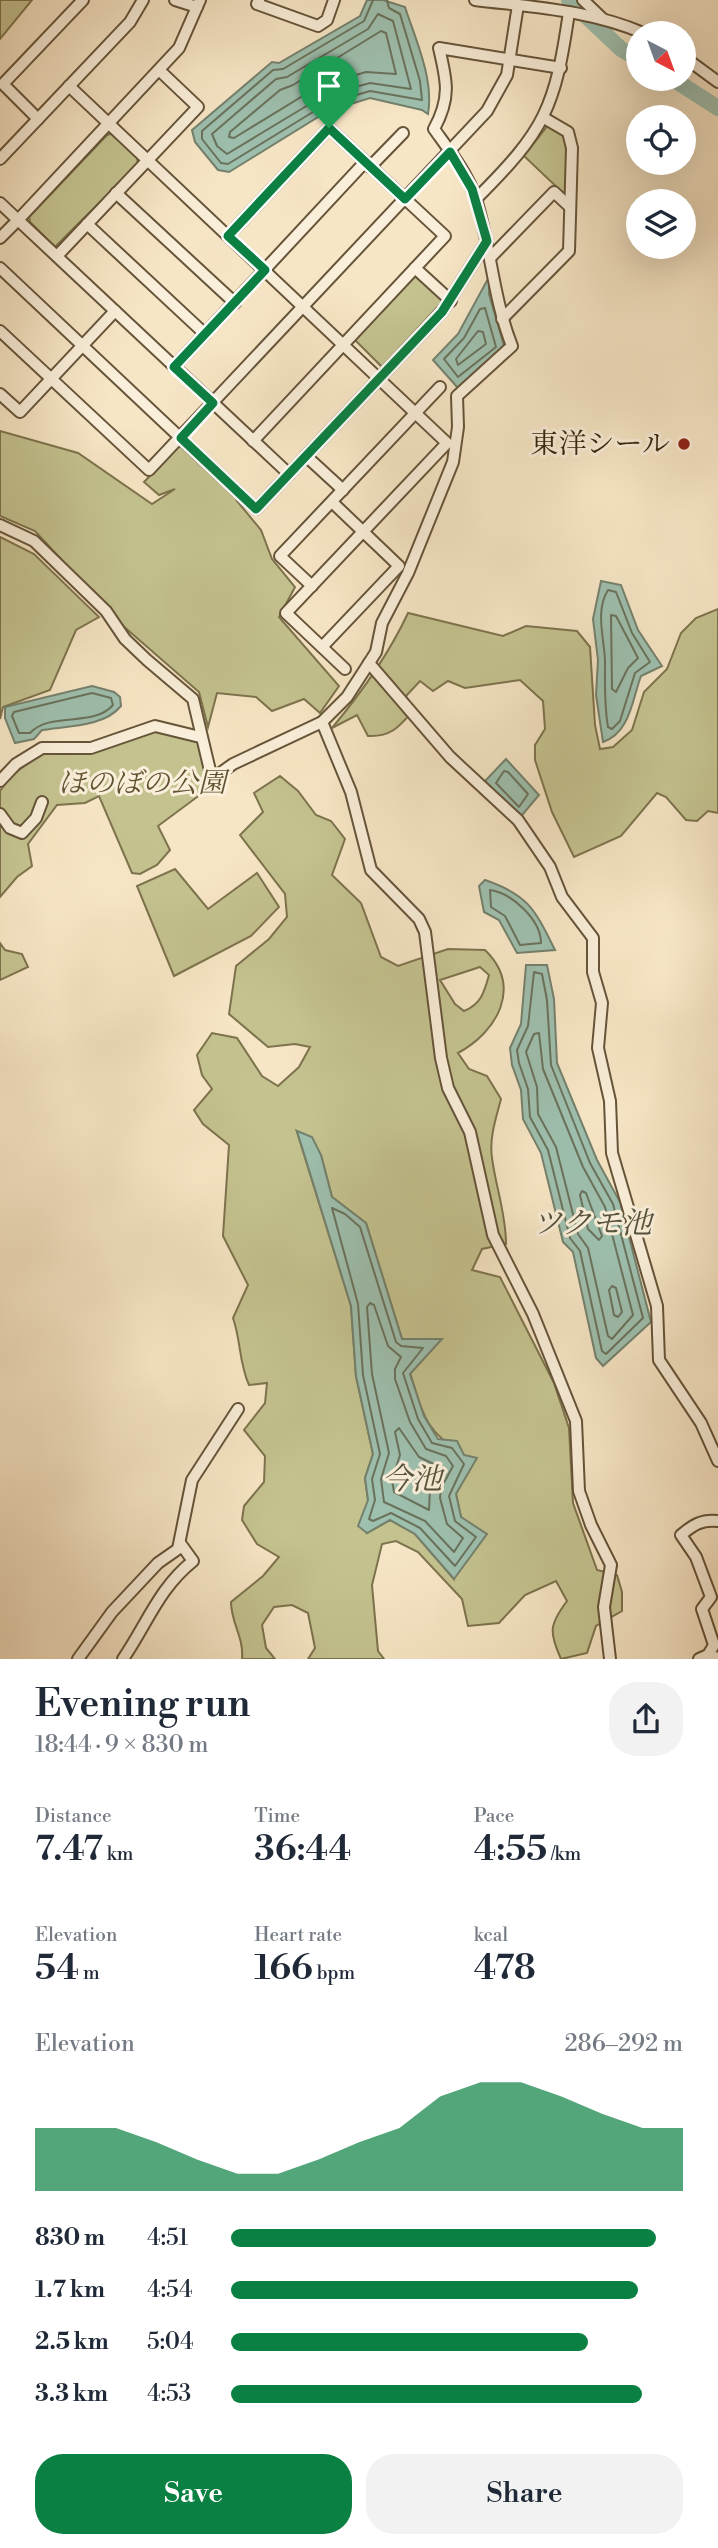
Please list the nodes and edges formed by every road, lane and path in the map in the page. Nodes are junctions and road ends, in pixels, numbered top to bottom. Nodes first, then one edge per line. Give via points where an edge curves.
1 (83, 0) edge
2 (143, 0) edge
3 (176, 0) edge
4 (259, 0) edge
5 (334, 0) edge
6 (475, 0) edge
7 (583, 0) edge
8 (199, 4) edge
9 (518, 5) junction
10 (569, 12) junction
11 (603, 19) junction
12 (626, 27) edge
13 (511, 60) junction
14 (696, 66) edge
15 (561, 68) junction
16 (159, 70) junction
17 (718, 82) edge
18 (69, 86) junction
19 (544, 118) junction
20 (38, 119) junction
21 (108, 123) junction
22 (403, 133) dead end
23 (450, 152) junction
24 (1, 155) edge
25 (147, 159) junction
26 (368, 164) junction
27 (116, 192) junction
28 (405, 199) junction
29 (476, 199) junction
30 (0, 203) edge
31 (570, 208) junction
32 (18, 220) junction
33 (87, 224) junction
34 (228, 236) junction
35 (0, 238) edge
36 (487, 241) junction
37 (57, 256) junction
38 (490, 258) junction
39 (0, 268) edge
40 (415, 268) junction
41 (265, 270) junction
42 (451, 301) junction
43 (235, 303) junction
44 (304, 307) junction
45 (115, 311) junction
46 (502, 318) junction
47 (0, 331) edge
48 (205, 334) junction
49 (344, 344) junction
50 (82, 346) junction
51 (174, 367) junction
52 (380, 378) junction
53 (51, 379) junction
54 (440, 387) dead end
55 (0, 394) edge
56 (213, 403) junction
57 (416, 412) junction
58 (181, 438) junction
59 (253, 441) junction
60 (306, 456) junction
61 (289, 474) junction
62 (343, 490) junction
63 (332, 502) junction
64 (0, 525) edge
65 (362, 532) junction
66 (312, 586) junction
67 (322, 647) junction
68 (369, 663) junction
69 (345, 669) dead end
70 (321, 722) junction
71 (200, 737) junction
72 (0, 781) edge
73 (42, 802) dead end
74 (0, 814) edge
75 (238, 1409) dead end
76 (718, 1461) edge
77 (718, 1521) edge
78 (180, 1542) junction
79 (708, 1657) edge
80 (78, 1659) edge
81 (123, 1659) edge
82 (610, 1659) edge

1 - 20 street via 3,84
2 - 18 street via 130,22
3 - 8 street
4 - 5 street via 257,4 318,26 327,20
6 - 9 street
7 - 11 street
8 - 16 street via 185,38
9 - 10 street
9 - 13 street
10 - 11 street
10 - 15 street
11 - 12 street
13 - 15 street
13 - 23 street via 495,101
13 - 23 street via 439,48 446,107 434,129
14 - 17 street
15 - 19 street
16 - 21 street
16 - 25 street via 198,107
18 - 20 street
18 - 21 street
19 - 29 street via 518,156
19 - 31 street via 568,132 572,148
20 - 24 street
21 - 25 street
21 - 32 street
22 - 26 street
23 - 28 street
23 - 29 street
25 - 27 street
25 - 34 street
26 - 28 street
26 - 34 street via 329,128
26 - 41 street
27 - 33 street
27 - 43 street
28 - 40 street via 445,236
28 - 44 street
29 - 36 street
30 - 32 street
31 - 38 street via 554,192
31 - 46 street via 569,251
32 - 35 street
32 - 37 street
33 - 37 street
33 - 48 street
34 - 41 street
36 - 38 street
36 - 42 street
37 - 45 street
38 - 46 street
39 - 50 street
40 - 42 street
40 - 49 street
41 - 43 street
41 - 44 street
42 - 52 street
43 - 48 street
44 - 49 street
44 - 56 street
45 - 50 street
45 - 51 street
46 - 68 street via 512,346 457,396 453,462
47 - 53 street
48 - 51 street
49 - 52 street
49 - 59 street
50 - 53 street
50 - 58 street
51 - 56 street
52 - 57 street
52 - 60 street
53 - 55 street via 20,412
53 - 58 street via 149,470
54 - 57 street
56 - 58 street
56 - 59 street
57 - 62 street
57 - 65 street via 447,443
58 - 61 street via 256,509
59 - 61 street
60 - 61 street
60 - 62 street
62 - 63 street
63 - 65 street
63 - 66 street via 280,556
64 - 71 street via 34,541 106,611 125,639 193,699
65 - 66 street
65 - 67 street via 399,566
66 - 67 street via 286,613
67 - 69 street
68 - 70 street via 347,697
68 - 76 street via 450,757 518,820 550,867 562,897 593,938 593,972 603,1003 598,1048 610,1101 612,1153 652,1283 659,1360 701,1423
70 - 71 street via 233,764 212,779
70 - 82 street via 351,792 371,870 419,919 425,932 441,1058 448,1088 470,1132 493,1235 533,1314 576,1421 579,1491 611,1565 604,1607
71 - 72 street via 155,726 91,747 42,748
73 - 74 street via 23,833 10,828
75 - 78 street via 191,1480
77 - 79 street via 692,1525 681,1535 696,1556 711,1597 702,1609 714,1645
78 - 80 street via 112,1612
78 - 81 street via 193,1561 162,1592

